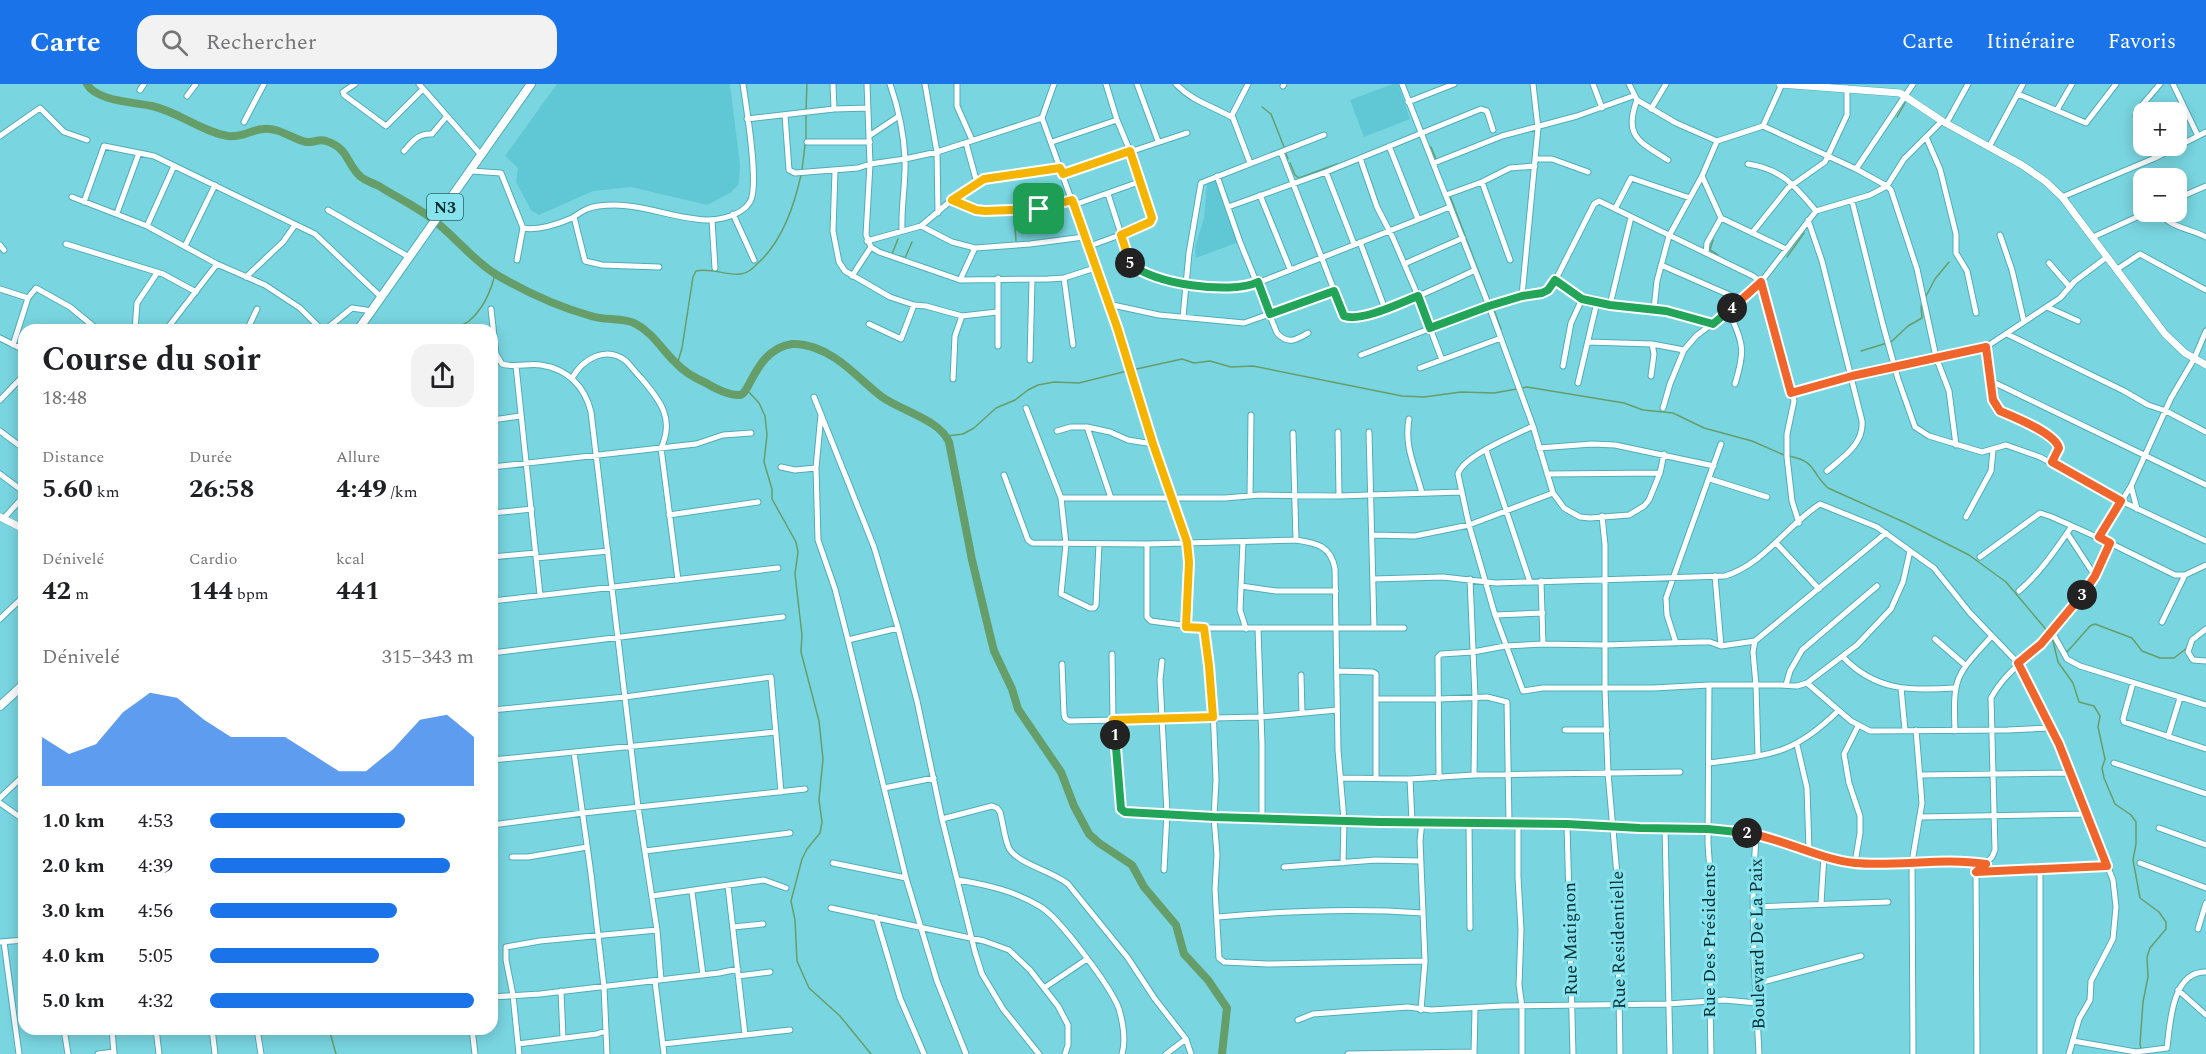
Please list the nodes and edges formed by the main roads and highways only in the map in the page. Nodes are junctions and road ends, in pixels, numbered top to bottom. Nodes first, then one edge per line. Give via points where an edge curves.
1 (531, 84) edge
2 (1781, 84) edge
3 (1894, 88) edge
4 (362, 324) edge
5 (2206, 365) edge
6 (2, 518) edge
7 (18, 527) edge
8 (18, 690) edge
9 (0, 706) edge

1 - 4 highway, N3
2 - 3 main road
3 - 5 main road via 1944,123 2045,181 2062,197 2165,334
6 - 7 main road
8 - 9 highway

